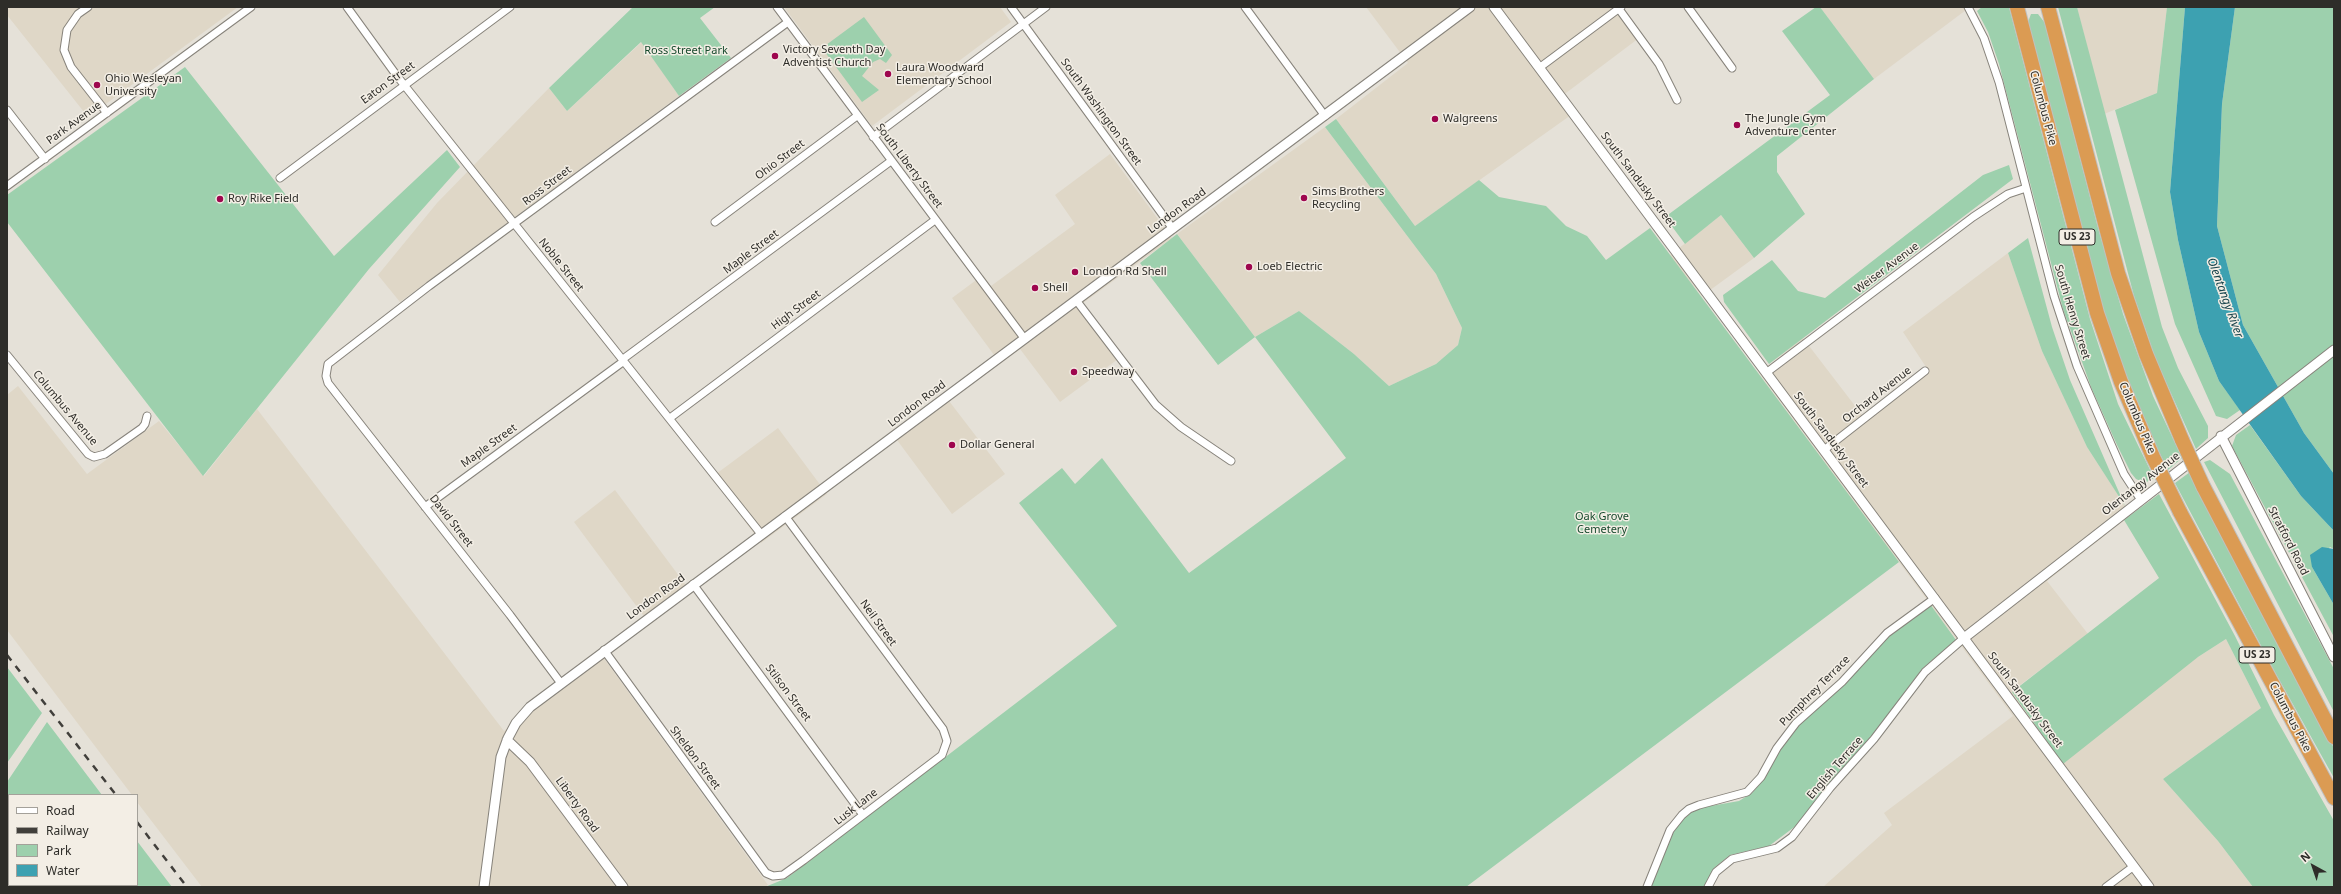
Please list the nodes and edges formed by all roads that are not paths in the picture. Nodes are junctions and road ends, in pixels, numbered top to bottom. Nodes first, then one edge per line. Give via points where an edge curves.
1 (88, 7) edge
2 (251, 7) edge
3 (347, 7) edge
4 (510, 7) edge
5 (777, 7) edge
6 (1011, 7) edge
7 (1046, 7) edge
8 (1245, 7) edge
9 (1470, 7) edge
10 (1494, 7) edge
11 (1688, 7) edge
12 (1968, 7) edge
13 (2017, 7) edge
14 (2048, 7) edge
15 (1620, 8) edge
16 (788, 22) junction
17 (1024, 24) junction
18 (1539, 68) junction
19 (1732, 68) dead end
20 (405, 85) junction
21 (1677, 100) dead end
22 (7, 110) edge
23 (107, 113) junction
24 (858, 116) junction
25 (1326, 116) junction
26 (873, 137) junction
27 (45, 159) junction
28 (891, 161) junction
29 (280, 178) dead end
30 (7, 186) edge
31 (2026, 188) junction
32 (935, 220) junction
33 (715, 222) dead end
34 (514, 224) junction
35 (1173, 229) junction
36 (1076, 300) junction
37 (1024, 338) junction
38 (2334, 350) edge
39 (7, 355) edge
40 (623, 360) junction
41 (1925, 371) dead end
42 (326, 372) joint
43 (1766, 373) junction
44 (147, 416) dead end
45 (670, 418) junction
46 (2221, 436) junction
47 (1824, 450) junction
48 (1231, 461) dead end
49 (2141, 500) junction
50 (425, 507) junction
51 (785, 516) junction
52 (761, 534) junction
53 (693, 584) junction
54 (1935, 598) junction
55 (1964, 638) junction
56 (604, 650) junction
57 (2334, 656) edge
58 (560, 682) junction
59 (2334, 737) edge
60 (507, 740) junction
61 (947, 746) joint
62 (2334, 798) edge
63 (863, 815) junction
64 (2134, 866) junction
65 (773, 876) joint
66 (484, 887) edge
67 (623, 887) edge
68 (1647, 887) edge
69 (1708, 887) edge
70 (2106, 887) edge
71 (2149, 887) edge

1 - 23 street via 78,14 67,30 64,50 71,67
2 - 23 street, Park Avenue
3 - 20 street, Noble Street
4 - 20 street, Eaton Street
5 - 16 street, South Liberty Street
6 - 17 street, South Washington Street
7 - 17 street
8 - 25 street
9 - 25 street, London Road
10 - 18 street, South Sandusky Street
11 - 19 street
12 - 31 street, South Henry Street via 1984,38 1999,82
13 - 62 highway, Columbus Pike / US 23, bridge via 2097,313 2121,382 2180,512
14 - 59 highway, US 23, bridge via 2118,273 2146,354 2203,486
15 - 18 street
15 - 21 street via 1659,64
16 - 24 street, South Liberty Street
16 - 34 street, Ross Street
17 - 26 street
17 - 35 street, South Washington Street
18 - 43 street, South Sandusky Street
20 - 29 street, Eaton Street
20 - 34 street, Noble Street
22 - 27 street
23 - 27 street, Park Avenue
24 - 26 street, South Liberty Street
24 - 33 street, Ohio Street
25 - 35 street, London Road
26 - 28 street, South Liberty Street
27 - 30 street, Park Avenue
28 - 32 street, South Liberty Street
28 - 40 street, Maple Street
31 - 43 street, Weiser Avenue via 2008,194 1973,217
31 - 49 street, South Henry Street via 2054,296 2077,366 2124,474
32 - 37 street, South Liberty Street
32 - 45 street, High Street
34 - 40 street, Noble Street
34 - 42 street, Ross Street via 335,357 328,364
35 - 36 street, London Road
36 - 37 street, London Road
36 - 48 street via 1156,405 1181,427
37 - 51 street, London Road
38 - 46 street, Olentangy Avenue
39 - 44 street, Columbus Avenue via 88,454 94,457 105,454 142,428 146,424
40 - 45 street, Noble Street
40 - 50 street, Maple Street
41 - 47 street, Orchard Avenue
42 - 50 street, David Street via 328,383
43 - 47 street, South Sandusky Street
45 - 52 street, Noble Street
46 - 49 street, Olentangy Avenue
46 - 57 street, Stratford Road
47 - 54 street, South Sandusky Street
49 - 55 street, Olentangy Avenue
50 - 58 street, David Street
51 - 52 street, London Road
51 - 61 street, Neil Street via 943,729
52 - 53 street, London Road
53 - 56 street, London Road
53 - 63 street, Stilson Street
54 - 55 street, South Sandusky Street
54 - 68 street, Pumphrey Terrace via 1888,633 1842,682 1796,723 1755,785 1740,795 1699,805 1682,815 1670,830
55 - 64 street, South Sandusky Street
55 - 69 street, English Terrace via 1925,672 1874,739 1835,782 1792,837 1777,848 1732,859 1716,872
56 - 58 street, London Road
56 - 65 street, Sheldon Street via 763,869
58 - 60 street, London Road via 522,714
60 - 66 street, London Road via 499,768
60 - 67 street, Liberty Road via 530,762
61 - 63 street, Lusk Lane via 942,755
63 - 65 street, Lusk Lane via 783,875
64 - 70 street
64 - 71 street, South Sandusky Street

